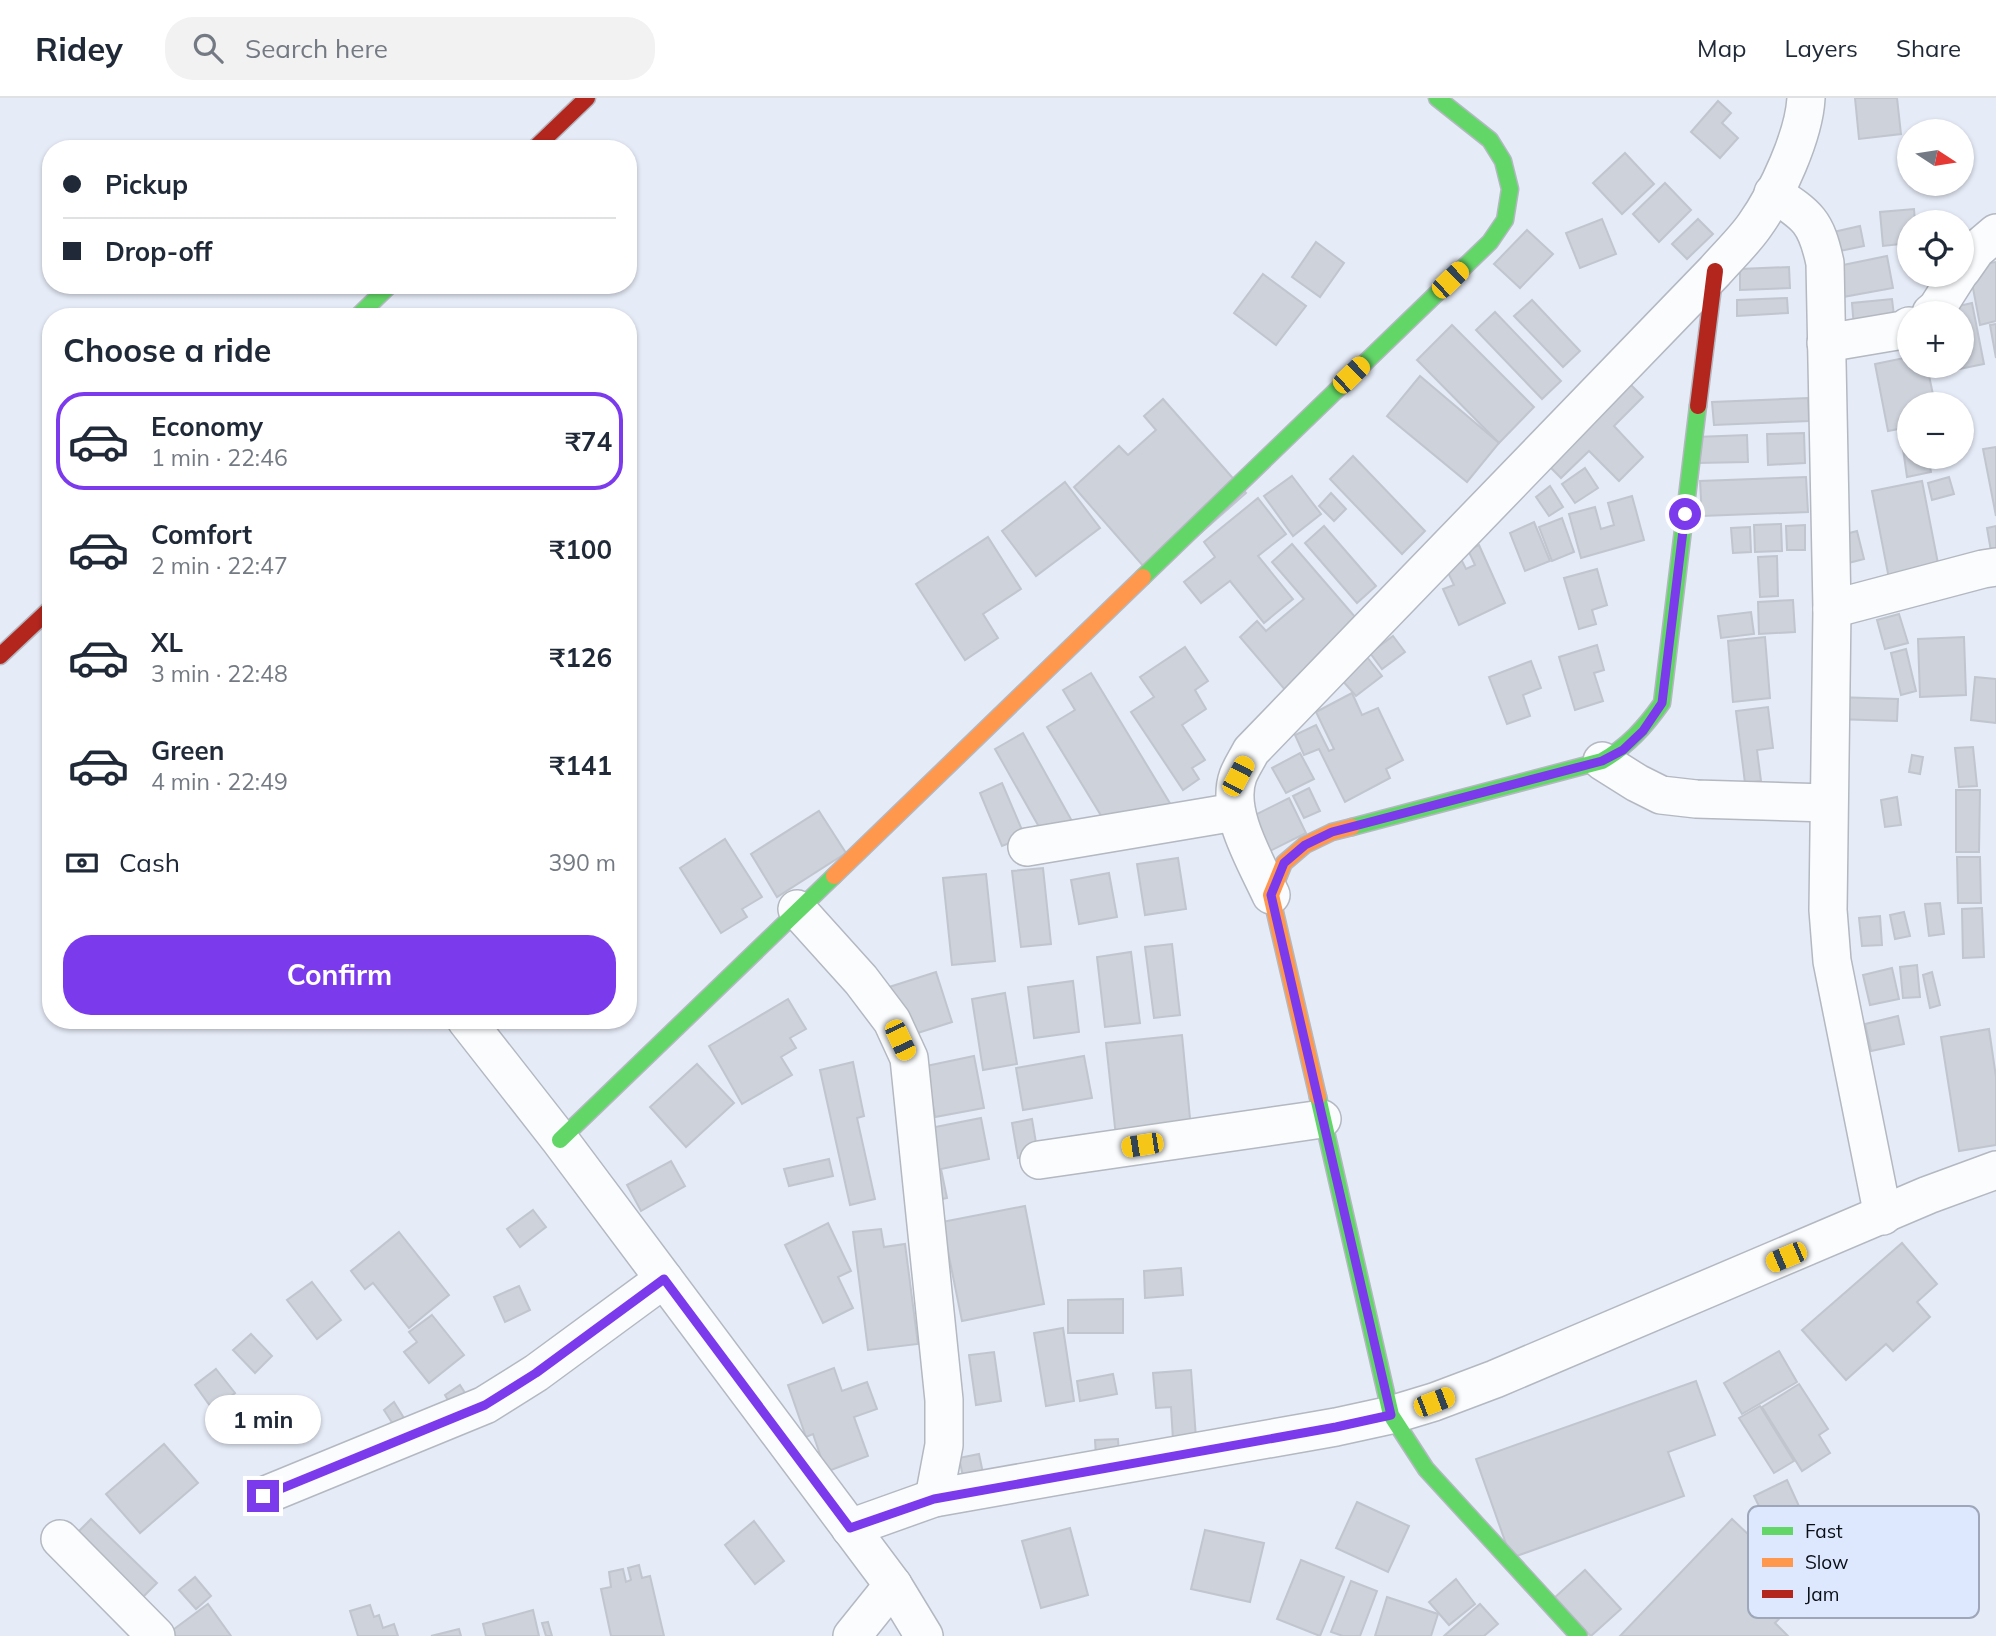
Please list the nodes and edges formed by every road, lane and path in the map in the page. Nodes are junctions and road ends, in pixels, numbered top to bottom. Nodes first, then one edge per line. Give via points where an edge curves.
1 (587, 98) edge
2 (1437, 98) edge
3 (1806, 98) edge
4 (543, 140) edge
5 (1773, 193) junction
6 (1996, 233) edge
7 (1974, 253) edge
8 (1715, 271) junction
9 (381, 294) edge
10 (366, 308) edge
11 (1897, 331) edge
12 (1826, 343) junction
13 (1996, 567) edge
14 (1832, 609) junction
15 (42, 616) edge
16 (0, 656) edge
17 (1602, 761) junction
18 (1828, 803) junction
19 (1235, 812) junction
20 (1027, 847) dead end
21 (1271, 895) junction
22 (797, 909) junction
23 (473, 1029) edge
24 (1322, 1119) junction
25 (560, 1140) junction
26 (1039, 1160) dead end
27 (1996, 1170) edge
28 (1883, 1216) junction
29 (664, 1279) junction
30 (1391, 1415) junction
31 (263, 1496) dead end
32 (934, 1499) junction
33 (850, 1528) junction
34 (60, 1538) dead end
35 (893, 1585) junction
36 (156, 1636) edge
37 (852, 1636) edge
38 (924, 1636) edge
39 (1579, 1636) edge

1 - 4 street
2 - 22 street via 1490,140 1503,161 1510,189 1505,220 1490,242
3 - 5 street via 1805,115 1786,170
5 - 8 street via 1755,225
5 - 12 street via 1805,214 1819,236 1825,263
6 - 7 street
8 - 17 street via 1662,703 1643,731 1623,750
8 - 19 street via 1251,751 1238,776
9 - 10 street
11 - 12 street
12 - 14 street
13 - 14 street
14 - 18 street
15 - 16 street
17 - 18 street via 1661,794
17 - 21 street via 1332,832 1305,845 1284,863
18 - 28 street via 1832,961
19 - 20 street
19 - 21 street
21 - 24 street
22 - 25 street
22 - 32 street via 862,980 892,1021 909,1058 944,1400 944,1445
23 - 25 street
24 - 26 street
24 - 30 street
25 - 29 street
27 - 28 street
28 - 30 street via 1495,1379
29 - 31 street via 485,1405
29 - 33 street
30 - 32 street
30 - 39 street via 1426,1469
32 - 33 street
33 - 35 street
34 - 36 street
35 - 37 street
35 - 38 street

